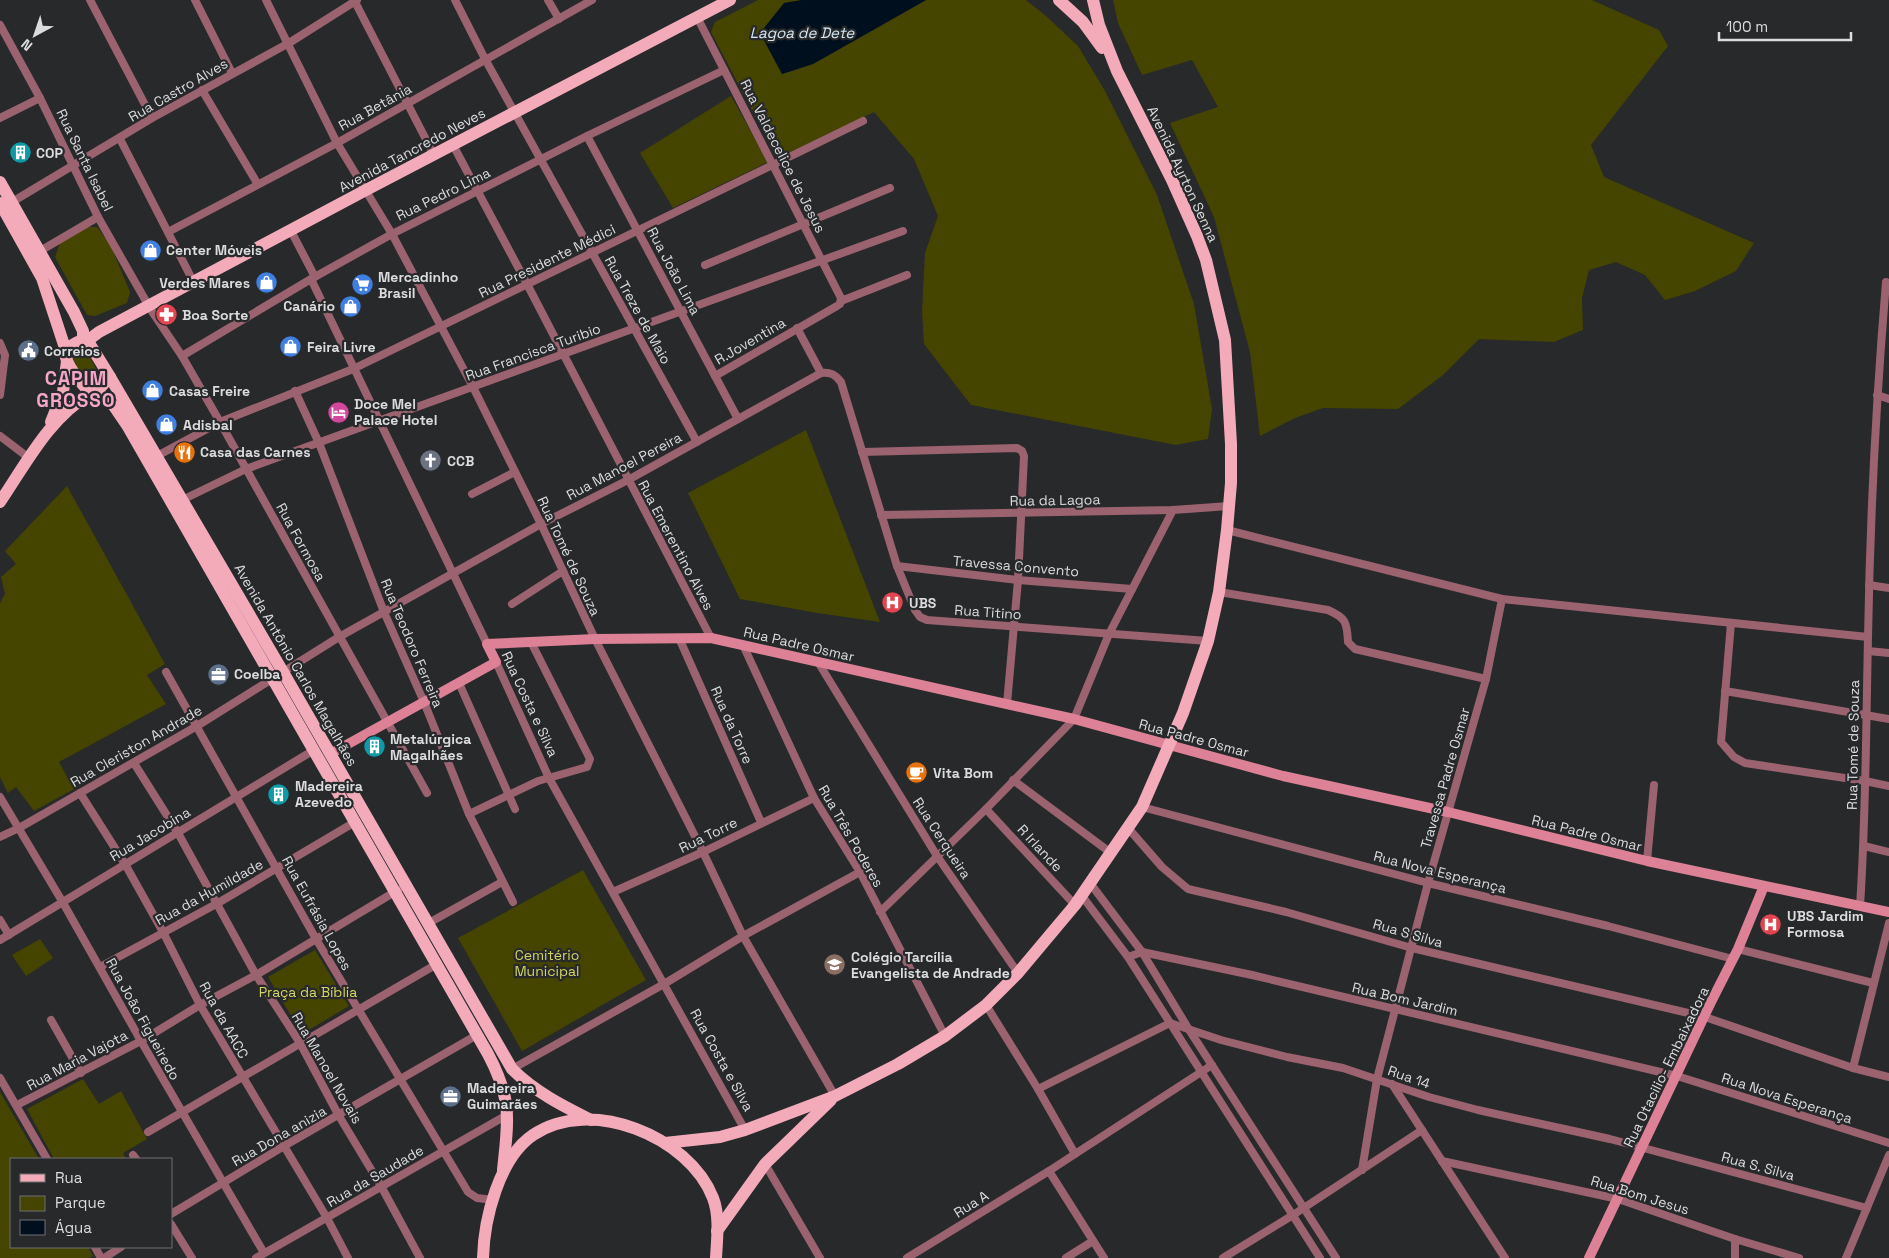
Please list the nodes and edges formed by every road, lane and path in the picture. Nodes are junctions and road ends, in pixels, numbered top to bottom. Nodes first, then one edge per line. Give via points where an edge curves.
1 (90, 0) edge
2 (195, 0) edge
3 (266, 0) edge
4 (355, 0) edge
5 (455, 0) edge
6 (548, 0) edge
7 (592, 0) edge
8 (730, 0) edge
9 (1059, 0) edge
10 (1093, 0) edge
11 (697, 17) junction
12 (559, 19) junction
13 (0, 25) edge
14 (289, 43) junction
15 (486, 59) junction
16 (724, 70) junction
17 (1117, 71) junction
18 (232, 73) junction
19 (202, 90) junction
20 (40, 98) junction
21 (408, 102) junction
22 (516, 112) junction
23 (0, 118) edge
24 (152, 118) junction
25 (864, 121) dead end
26 (587, 136) junction
27 (120, 139) junction
28 (337, 142) junction
29 (452, 145) junction
30 (434, 155) junction
31 (541, 159) junction
32 (774, 165) junction
33 (72, 166) junction
34 (0, 182) edge
35 (257, 183) junction
36 (890, 188) dead end
37 (366, 190) junction
38 (477, 192) junction
39 (6, 202) edge
40 (98, 217) junction
41 (804, 224) junction
42 (638, 230) junction
43 (291, 231) junction
44 (903, 231) dead end
45 (168, 232) junction
46 (392, 234) junction
47 (40, 250) junction
48 (592, 253) junction
49 (822, 261) junction
50 (706, 265) dead end
51 (907, 274) dead end
52 (313, 278) junction
53 (193, 281) junction
54 (1886, 282) dead end
55 (527, 284) junction
56 (839, 304) junction
57 (149, 306) junction
58 (681, 312) junction
59 (81, 326) junction
60 (440, 326) junction
61 (797, 328) junction
62 (104, 329) junction
63 (634, 329) junction
64 (0, 342) edge
65 (87, 342) junction
66 (563, 355) junction
67 (67, 356) junction
68 (182, 356) junction
69 (354, 369) junction
70 (820, 373) junction
71 (715, 376) junction
72 (110, 377) junction
73 (473, 387) junction
74 (295, 391) junction
75 (94, 392) junction
76 (0, 395) edge
77 (1877, 395) junction
78 (1889, 399) edge
79 (738, 419) junction
80 (380, 420) junction
81 (220, 422) junction
82 (47, 432) junction
83 (0, 436) edge
84 (697, 442) junction
85 (319, 443) junction
86 (862, 452) junction
87 (157, 456) junction
88 (29, 458) junction
89 (246, 469) junction
90 (515, 472) junction
91 (628, 480) junction
92 (472, 494) dead end
93 (0, 502) edge
94 (178, 502) junction
95 (1229, 506) junction
96 (1173, 510) junction
97 (1021, 513) junction
98 (881, 515) junction
99 (541, 524) junction
100 (1227, 530) junction
101 (897, 566) junction
102 (563, 571) junction
103 (454, 574) junction
104 (1018, 580) junction
105 (1869, 585) junction
106 (1889, 588) edge
107 (1132, 589) junction
108 (1219, 592) junction
109 (1502, 599) junction
110 (512, 604) dead end
111 (384, 612) junction
112 (1731, 623) junction
113 (1013, 627) junction
114 (1109, 634) junction
115 (339, 637) junction
116 (1868, 637) junction
117 (679, 638) junction
118 (711, 638) junction
119 (595, 639) junction
120 (1208, 641) junction
121 (530, 642) junction
122 (487, 644) junction
123 (743, 645) junction
124 (1868, 650) junction
125 (1889, 653) edge
126 (496, 662) junction
127 (818, 662) junction
128 (166, 672) dead end
129 (278, 675) junction
130 (1486, 679) junction
131 (459, 683) junction
132 (1725, 691) junction
133 (424, 702) junction
134 (1007, 704) junction
135 (1866, 715) junction
136 (1074, 719) junction
137 (1889, 719) edge
138 (388, 723) junction
139 (197, 726) junction
140 (1170, 746) junction
141 (314, 750) junction
142 (330, 754) junction
143 (134, 763) junction
144 (549, 778) junction
145 (1014, 780) junction
146 (1865, 781) junction
147 (1654, 785) dead end
148 (1889, 786) edge
149 (80, 793) junction
150 (427, 793) dead end
151 (508, 794) junction
152 (0, 797) edge
153 (236, 797) junction
154 (814, 798) junction
155 (1142, 807) junction
156 (515, 809) dead end
157 (986, 809) junction
158 (1448, 812) junction
159 (469, 814) junction
160 (355, 822) junction
161 (762, 822) junction
162 (20, 828) junction
163 (1128, 828) junction
164 (178, 833) junction
165 (0, 837) edge
166 (1864, 846) junction
167 (703, 852) junction
168 (1889, 852) edge
169 (1111, 853) junction
170 (937, 856) junction
171 (1647, 861) junction
172 (125, 864) junction
173 (278, 868) junction
174 (860, 872) junction
175 (502, 882) junction
176 (1090, 883) junction
177 (1428, 883) junction
178 (1764, 886) junction
179 (401, 888) junction
180 (613, 892) junction
181 (1078, 900) junction
182 (62, 901) junction
183 (513, 902) dead end
184 (218, 903) junction
185 (1860, 906) junction
186 (880, 912) junction
187 (1889, 912) edge
188 (0, 920) edge
189 (1889, 923) edge
190 (427, 924) junction
191 (163, 932) junction
192 (9, 935) junction
193 (743, 936) junction
194 (316, 939) junction
195 (0, 940) edge
196 (1412, 948) junction
197 (1738, 949) junction
198 (1142, 952) junction
199 (1128, 957) junction
200 (1733, 959) junction
201 (436, 964) junction
202 (100, 967) junction
203 (1018, 973) junction
204 (256, 975) junction
205 (664, 984) junction
206 (1873, 984) junction
207 (200, 1005) junction
208 (986, 1005) junction
209 (358, 1010) junction
210 (1394, 1010) junction
211 (1705, 1018) junction
212 (51, 1020) dead end
213 (1170, 1023) junction
214 (1188, 1028) junction
215 (477, 1035) junction
216 (945, 1036) junction
217 (141, 1041) junction
218 (300, 1043) junction
219 (1212, 1064) junction
220 (1853, 1068) junction
221 (512, 1069) junction
222 (82, 1072) junction
223 (1202, 1072) junction
224 (1677, 1076) junction
225 (242, 1077) junction
226 (1889, 1077) edge
227 (0, 1078) edge
228 (401, 1079) junction
229 (1377, 1079) junction
230 (1392, 1084) junction
231 (1038, 1089) junction
232 (835, 1096) junction
233 (17, 1105) junction
234 (182, 1112) junction
235 (507, 1115) junction
236 (338, 1116) junction
237 (592, 1120) junction
238 (745, 1130) junction
239 (1422, 1130) junction
240 (148, 1132) dead end
241 (665, 1143) junction
242 (1889, 1143) edge
243 (284, 1146) junction
244 (1642, 1148) junction
245 (444, 1152) junction
246 (1075, 1154) junction
247 (1889, 1155) edge
248 (46, 1158) edge
249 (1442, 1161) junction
250 (765, 1164) junction
251 (503, 1170) junction
252 (1362, 1170) junction
253 (1049, 1171) junction
254 (223, 1182) junction
255 (382, 1186) junction
256 (1618, 1199) junction
257 (494, 1200) junction
258 (1304, 1208) junction
259 (1867, 1208) junction
260 (172, 1213) edge
261 (1293, 1215) junction
262 (327, 1218) junction
263 (172, 1226) edge
264 (717, 1231) junction
265 (1735, 1239) junction
266 (484, 1240) junction
267 (1093, 1241) junction
268 (119, 1248) edge
269 (264, 1253) junction
270 (103, 1258) edge
271 (192, 1258) edge
272 (256, 1258) edge
273 (348, 1258) edge
274 (420, 1258) edge
275 (475, 1258) edge
276 (483, 1258) edge
277 (716, 1258) edge
278 (820, 1258) edge
279 (907, 1258) edge
280 (1066, 1258) edge
281 (1104, 1258) edge
282 (1223, 1258) edge
283 (1320, 1258) edge
284 (1336, 1258) edge
285 (1505, 1258) edge
286 (1589, 1258) edge
287 (1734, 1258) edge
288 (1799, 1258) edge
289 (1846, 1258) edge

1 - 24 street
2 - 18 street
3 - 14 street, Rua Tomé de Souza
4 - 14 street, Rua Castro Alves
4 - 21 street
5 - 15 street, Rua Treze de Maio
6 - 12 street
7 - 12 street, Rua Betânia
8 - 11 main road, Avenida Tancredo Neves
9 - 17 main road, Avenida Ayrton Senna via 1092,32
10 - 17 main road, Avenida Ayrton Senna
11 - 16 street, Rua Valdecelice de Jesus
11 - 22 main road, Avenida Tancredo Neves
12 - 15 street, Rua Betânia
13 - 20 street, Rua Santa Isabel
14 - 18 street, Rua Castro Alves
14 - 28 street, Rua Tomé de Souza
15 - 21 street, Rua Betânia
15 - 22 street, Rua Treze de Maio
16 - 26 street, Rua Pedro Lima
16 - 32 street, Rua Valdecelice de Jesus
17 - 95 main road, Avenida Ayrton Senna via 1172,180 1206,260 1225,340 1231,444
18 - 19 street, Rua Castro Alves
19 - 24 street, Rua Castro Alves
19 - 35 street
20 - 23 street
20 - 33 street, Rua Santa Isabel
21 - 28 street, Rua Betânia
21 - 30 street
22 - 29 main road, Avenida Tancredo Neves
22 - 31 street, Rua Treze de Maio
24 - 27 street, Rua Castro Alves
25 - 32 street, Rua Presidente Médici
26 - 31 street, Rua Pedro Lima
26 - 42 street, Rua João Lima
27 - 33 street, Rua Castro Alves
27 - 45 street
28 - 35 street, Rua Betânia
28 - 37 street, Rua Tomé de Souza
29 - 30 main road, Avenida Tancredo Neves
29 - 38 street, Rua Emerentino Alves
30 - 37 main road, Avenida Tancredo Neves
31 - 38 street, Rua Pedro Lima
31 - 48 street, Rua Treze de Maio
32 - 41 street, Rua Valdecelice de Jesus
32 - 42 street, Rua Presidente Médici
33 - 39 street, Rua Castro Alves
33 - 40 street, Rua Santa Isabel
34 - 39 main road
35 - 45 street, Rua Betânia
36 - 41 street
37 - 43 main road, Avenida Tancredo Neves
37 - 46 street, Rua Tomé de Souza
38 - 46 street, Rua Pedro Lima
38 - 55 street, Rua Emerentino Alves
39 - 47 main road
39 - 67 main road via 42,278
40 - 47 street
40 - 57 street, Rua Santa Isabel
41 - 49 street, Rua Valdecelice de Jesus
41 - 50 street
42 - 48 street, Rua Presidente Médici
42 - 58 street, Rua João Lima
43 - 52 street, Rua Costa e Silva
43 - 53 main road, Avenida Tancredo Neves
44 - 49 street, Rua Francisca Turibio
45 - 53 street
46 - 52 street, Rua Pedro Lima
46 - 60 street, Rua Tomé de Souza
47 - 59 main road
48 - 55 street, Rua Presidente Médici
48 - 63 street, Rua Treze de Maio
49 - 56 street, Rua Valdecelice de Jesus
49 - 58 street, Rua Francisca Turibio
51 - 56 street, R.Joventina
52 - 68 street, Rua Pedro Lima
52 - 69 street, Rua Costa e Silva
53 - 57 main road, Avenida Tancredo Neves
54 - 77 street, Rua Tomé de Souza
55 - 60 street, Rua Presidente Médici
55 - 66 street, Rua Emerentino Alves
56 - 61 street, R.Joventina
57 - 62 main road, Avenida Tancredo Neves
57 - 68 street, Rua Formosa
58 - 63 street, Rua Francisca Turibio
58 - 71 street, Rua João Lima
59 - 62 main road
59 - 65 main road
60 - 69 street, Rua Presidente Médici
60 - 73 street, Rua Tomé de Souza
61 - 70 street
61 - 71 street, R.Joventina
62 - 65 main road, Avenida Tancredo Neves
63 - 66 street, Rua Francisca Turibio
63 - 84 street, Rua Treze de Maio
64 - 76 street via 5,355
65 - 67 main road, Avenida Tancredo Neves via 74,344
65 - 72 main road, Avenida Antônio Carlos Magalhães
66 - 73 street, Rua Francisca Turibio
66 - 91 street, Rua Emerentino Alves
67 - 75 main road, Avenida Antônio Carlos Magalhães via 76,377
67 - 82 main road via 63,392
68 - 81 street, Rua Formosa
69 - 74 street, Rua Presidente Médici
69 - 80 street, Rua Costa e Silva
70 - 79 street, Rua Manoel Pereira
70 - 86 street, Rua Titino via 829,372 841,382
71 - 79 street, Rua João Lima
72 - 75 main road
72 - 87 main road, Avenida Antônio Carlos Magalhães
73 - 80 street, Rua Francisca Turibio
73 - 90 street, Rua Tomé de Souza
74 - 81 street, Rua Presidente Médici
74 - 85 street, Rua Teodoro Ferreira
75 - 82 main road via 70,407
75 - 94 main road, Avenida Antônio Carlos Magalhães via 119,412
77 - 78 street
77 - 105 street, Rua Tomé de Souza
79 - 84 street, Rua Manoel Pereira
80 - 85 street, Rua Francisca Turibio
80 - 103 street, Rua Costa e Silva
81 - 87 street, Rua Presidente Médici
81 - 89 street, Rua Formosa
82 - 88 main road
83 - 88 street
84 - 91 street, Rua Manoel Pereira
85 - 89 street, Rua Francisca Turibio
85 - 111 street, Rua Teodoro Ferreira
86 - 97 street via 1017,448 1024,456
86 - 98 street, Rua Titino
87 - 94 main road, Avenida Antônio Carlos Magalhães
88 - 93 main road
89 - 94 street, Rua Francisca Turibio
89 - 115 street, Rua Formosa
90 - 92 street
90 - 99 street, Rua Tomé de Souza
91 - 99 street, Rua Manoel Pereira
91 - 118 street, Rua Emerentino Alves
94 - 129 main road, Avenida Antônio Carlos Magalhães
95 - 96 street, Rua da Lagoa
95 - 100 main road, Avenida Ayrton Senna
96 - 97 street, Rua da Lagoa
96 - 107 street
97 - 98 street, Rua da Lagoa
97 - 104 street
98 - 101 street, Rua Titino
99 - 102 street, Rua Tomé de Souza
99 - 103 street, Rua Manoel Pereira
100 - 108 main road, Avenida Ayrton Senna
100 - 109 street
101 - 104 street, Travessa Convento
101 - 113 street, Rua Titino via 915,610 924,619
102 - 110 street
102 - 119 street, Rua Tomé de Souza
103 - 111 street, Rua Manoel Pereira
103 - 122 street, Rua Costa e Silva
104 - 107 street, Travessa Convento
104 - 113 street
105 - 106 street
105 - 116 street, Rua Tomé de Souza
107 - 114 street
108 - 120 main road, Avenida Ayrton Senna
108 - 130 street via 1328,610 1347,625 1348,642 1355,649
109 - 112 street
109 - 130 street, Travessa Padre Osmar
111 - 115 street, Rua Manoel Pereira
111 - 133 street, Rua Teodoro Ferreira
112 - 116 street
112 - 132 street
113 - 114 street, Rua Titino
113 - 134 street
114 - 120 street, Rua Titino
114 - 136 street
115 - 129 street, Rua Manoel Pereira
115 - 138 street, Rua Formosa
116 - 124 street, Rua Tomé de Souza
117 - 118 street, Rua Padre Osmar
117 - 119 street, Rua Padre Osmar
117 - 161 street, Rua da Torre
118 - 123 street, Rua Padre Osmar
119 - 121 street, Rua Padre Osmar
119 - 167 street, Rua Tomé de Souza
120 - 140 main road, Avenida Ayrton Senna
121 - 122 street, Rua Padre Osmar
121 - 144 street via 590,759 587,767
122 - 126 street, Rua Costa e Silva
123 - 127 street, Rua Padre Osmar
123 - 154 street, Rua Três Poderes
124 - 125 street
124 - 135 street, Rua Tomé de Souza
126 - 131 street
126 - 144 street, Rua Costa e Silva
127 - 134 street, Rua Padre Osmar
127 - 170 street, Rua Cerqueira
128 - 139 street, Rua Eufrásia Lopes
129 - 139 street, Rua Cleriston Andrade
129 - 141 main road, Avenida Antônio Carlos Magalhães
129 - 142 main road, Avenida Antônio Carlos Magalhães
130 - 158 street, Travessa Padre Osmar
131 - 133 street
131 - 151 street
132 - 135 street
132 - 146 street via 1721,742 1734,757 1745,763
133 - 138 street
133 - 159 street, Rua Teodoro Ferreira
134 - 136 street, Rua Padre Osmar
135 - 137 street
135 - 146 street, Rua Tomé de Souza
136 - 140 street, Rua Padre Osmar
136 - 145 street
138 - 142 street
138 - 150 street, Rua Formosa
139 - 143 street, Rua Cleriston Andrade
139 - 153 street, Rua Eufrásia Lopes
140 - 155 main road, Avenida Ayrton Senna
140 - 158 street, Rua Padre Osmar via 1283,776
141 - 153 street, Rua Jacobina
141 - 160 main road, Avenida Antônio Carlos Magalhães
142 - 179 main road, Avenida Antônio Carlos Magalhães
143 - 149 street, Rua Cleriston Andrade
143 - 164 street, Rua Manoel Novais
144 - 151 street
144 - 180 street, Rua Costa e Silva
145 - 157 street
145 - 169 street
146 - 148 street
146 - 166 street, Rua Tomé de Souza
147 - 171 street
149 - 162 street, Rua Cleriston Andrade
149 - 172 street, Rua da AACC
151 - 156 street
151 - 159 street
152 - 162 street, Rua João Figueiredo
153 - 164 street, Rua Jacobina
153 - 173 street, Rua Eufrásia Lopes
154 - 161 street, Rua Torre
154 - 174 street, Rua Três Poderes
155 - 163 main road, Avenida Ayrton Senna
155 - 177 street, Rua Nova Esperança
157 - 170 street
157 - 181 street, R Irlande
158 - 171 street, Rua Padre Osmar
158 - 177 street, Travessa Padre Osmar
159 - 175 street, Rua Teodoro Ferreira
160 - 173 street, Rua da Humildade
160 - 179 main road, Avenida Antônio Carlos Magalhães
161 - 167 street, Rua Torre
162 - 165 street, Rua Cleriston Andrade
162 - 182 street, Rua João Figueiredo
163 - 169 main road, Avenida Ayrton Senna
163 - 196 street, Rua S Silva via 1188,889 1286,912
164 - 172 street, Rua Jacobina
164 - 184 street, Rua Manoel Novais
166 - 168 street
166 - 185 street, Rua Tomé de Souza
167 - 180 street, Rua Torre
167 - 193 street, Rua Tomé de Souza
169 - 176 main road, Avenida Ayrton Senna
170 - 186 street
170 - 203 street, Rua Cerqueira
171 - 178 street, Rua Padre Osmar
172 - 182 street, Rua Jacobina
172 - 191 street, Rua da AACC
173 - 184 street, Rua da Humildade
173 - 194 street, Rua Eufrásia Lopes
174 - 186 street, Rua Três Poderes
174 - 193 street
175 - 183 street, Rua Teodoro Ferreira
175 - 190 street
176 - 181 main road, Avenida Ayrton Senna
176 - 198 street
177 - 196 street, Travessa Padre Osmar
177 - 200 street, Rua Nova Esperança
178 - 185 street, Rua Padre Osmar
178 - 197 street, Rua Otacilio- Embaixadora
179 - 190 main road, Avenida Antônio Carlos Magalhães
179 - 194 street, Rua Maria Vajota
179 - 201 main road, Avenida Antônio Carlos Magalhães
180 - 205 street, Rua Costa e Silva
181 - 199 street, R Irlande
181 - 203 main road, Avenida Ayrton Senna
182 - 192 street, Rua Jacobina
182 - 202 street, Rua João Figueiredo
184 - 191 street, Rua da Humildade
184 - 204 street, Rua Manoel Novais
185 - 187 street, Rua Padre Osmar
186 - 216 street, Rua Três Poderes
188 - 192 street
189 - 206 street
190 - 221 main road, Avenida Antônio Carlos Magalhães
191 - 202 street, Rua da Humildade
191 - 207 street, Rua da AACC
192 - 195 street, Rua Jacobina
193 - 205 street
193 - 232 street, Rua Tomé de Souza
194 - 204 street, Rua Maria Vajota
194 - 209 street, Rua Eufrásia Lopes
196 - 210 street, Travessa Padre Osmar
196 - 211 street, Rua S Silva
197 - 200 street, Rua Otacilio- Embaixadora
197 - 206 street
198 - 199 street
198 - 210 street, Rua Bom Jardim
198 - 214 street
199 - 213 street, R Irlande
200 - 211 street, Rua Otacilio- Embaixadora
201 - 209 street
201 - 215 main road, Avenida Antônio Carlos Magalhães
202 - 217 street, Rua João Figueiredo
203 - 208 main road, Avenida Ayrton Senna
204 - 207 street, Rua Maria Vajota
204 - 218 street, Rua Manoel Novais
205 - 221 street
205 - 238 street, Rua Costa e Silva
206 - 220 street
207 - 217 street, Rua Maria Vajota
207 - 225 street, Rua da AACC
208 - 216 main road, Avenida Ayrton Senna
208 - 231 street
209 - 218 street
209 - 228 street, Rua Eufrásia Lopes
210 - 224 street, Rua Bom Jardim
210 - 229 street, Travessa Padre Osmar
211 - 220 street, Rua S Silva
211 - 224 street, Rua Otacilio- Embaixadora
212 - 222 street
213 - 214 street, Rua 14
213 - 223 street, R Irlande
213 - 231 street
214 - 219 street
214 - 229 street, Rua 14 via 1221,1040
215 - 228 street, Rua Dona anizia
215 - 235 main road, Avenida Antônio Carlos Magalhães via 497,1072
216 - 232 main road, Avenida Ayrton Senna
217 - 222 street, Rua Maria Vajota
217 - 234 street, Rua João Figueiredo
218 - 225 street
218 - 236 street, Rua Manoel Novais
219 - 223 street, Rua A
219 - 258 street
220 - 226 street, Rua S Silva
221 - 237 main road, Avenida Antônio Carlos Magalhães via 530,1086
222 - 233 street, Rua Maria Vajota
223 - 246 street, Rua A
223 - 261 street, R Irlande
224 - 242 street, Rua Nova Esperança
224 - 244 street, Rua Otacilio- Embaixadora
225 - 234 street
225 - 243 street, Rua da AACC
227 - 233 street
228 - 236 street, Rua Dona anizia
228 - 245 street, Rua Eufrásia Lopes
229 - 230 street, Rua 14
229 - 252 street, Travessa Padre Osmar
230 - 239 street
230 - 244 street, Rua 14 via 1478,1110
231 - 246 street
232 - 238 main road, Avenida Ayrton Senna
232 - 250 main road, Avenida Ayrton Senna
233 - 248 street
234 - 240 street
234 - 254 street, Rua João Figueiredo
235 - 245 street, Rua da Saudade
235 - 251 main road, Avenida Antônio Carlos Magalhães
236 - 243 street, Rua Dona anizia
236 - 255 street, Rua Manoel Novais
237 - 241 main road via 634,1128
237 - 251 main road via 563,1123 538,1132 518,1149
238 - 241 main road, Avenida Ayrton Senna
239 - 249 street
239 - 252 street
241 - 264 main road via 686,1158 703,1177 713,1199
243 - 254 street, Rua Dona anizia
243 - 262 street, Rua da AACC
244 - 256 street, Rua Otacilio- Embaixadora
244 - 259 street, Rua S. Silva
245 - 255 street, Rua da Saudade
245 - 257 street, Rua Eufrásia Lopes via 471,1194
246 - 253 street, Rua A
247 - 259 street
249 - 256 street, Rua Bom Jesus
249 - 285 street
250 - 264 main road, Avenida Ayrton Senna
250 - 278 street
251 - 257 main road
252 - 258 street
253 - 267 street
253 - 279 street, Rua A
254 - 260 street, Rua Dona anizia
254 - 269 street, Rua João Figueiredo
255 - 262 street, Rua da Saudade
255 - 274 street, Rua Manoel Novais
256 - 265 street, Rua Bom Jesus
256 - 286 street, Rua Otacilio- Embaixadora
257 - 266 main road
258 - 261 street
258 - 284 street
259 - 289 street
261 - 282 street
261 - 283 street, R Irlande
262 - 269 street, Rua da Saudade
262 - 273 street, Rua da AACC
263 - 271 street
264 - 277 main road
265 - 287 street
265 - 288 street, Rua Bom Jesus
266 - 275 main road
266 - 276 main road
267 - 280 street
267 - 281 street
268 - 270 street
269 - 272 street, Rua da Saudade

